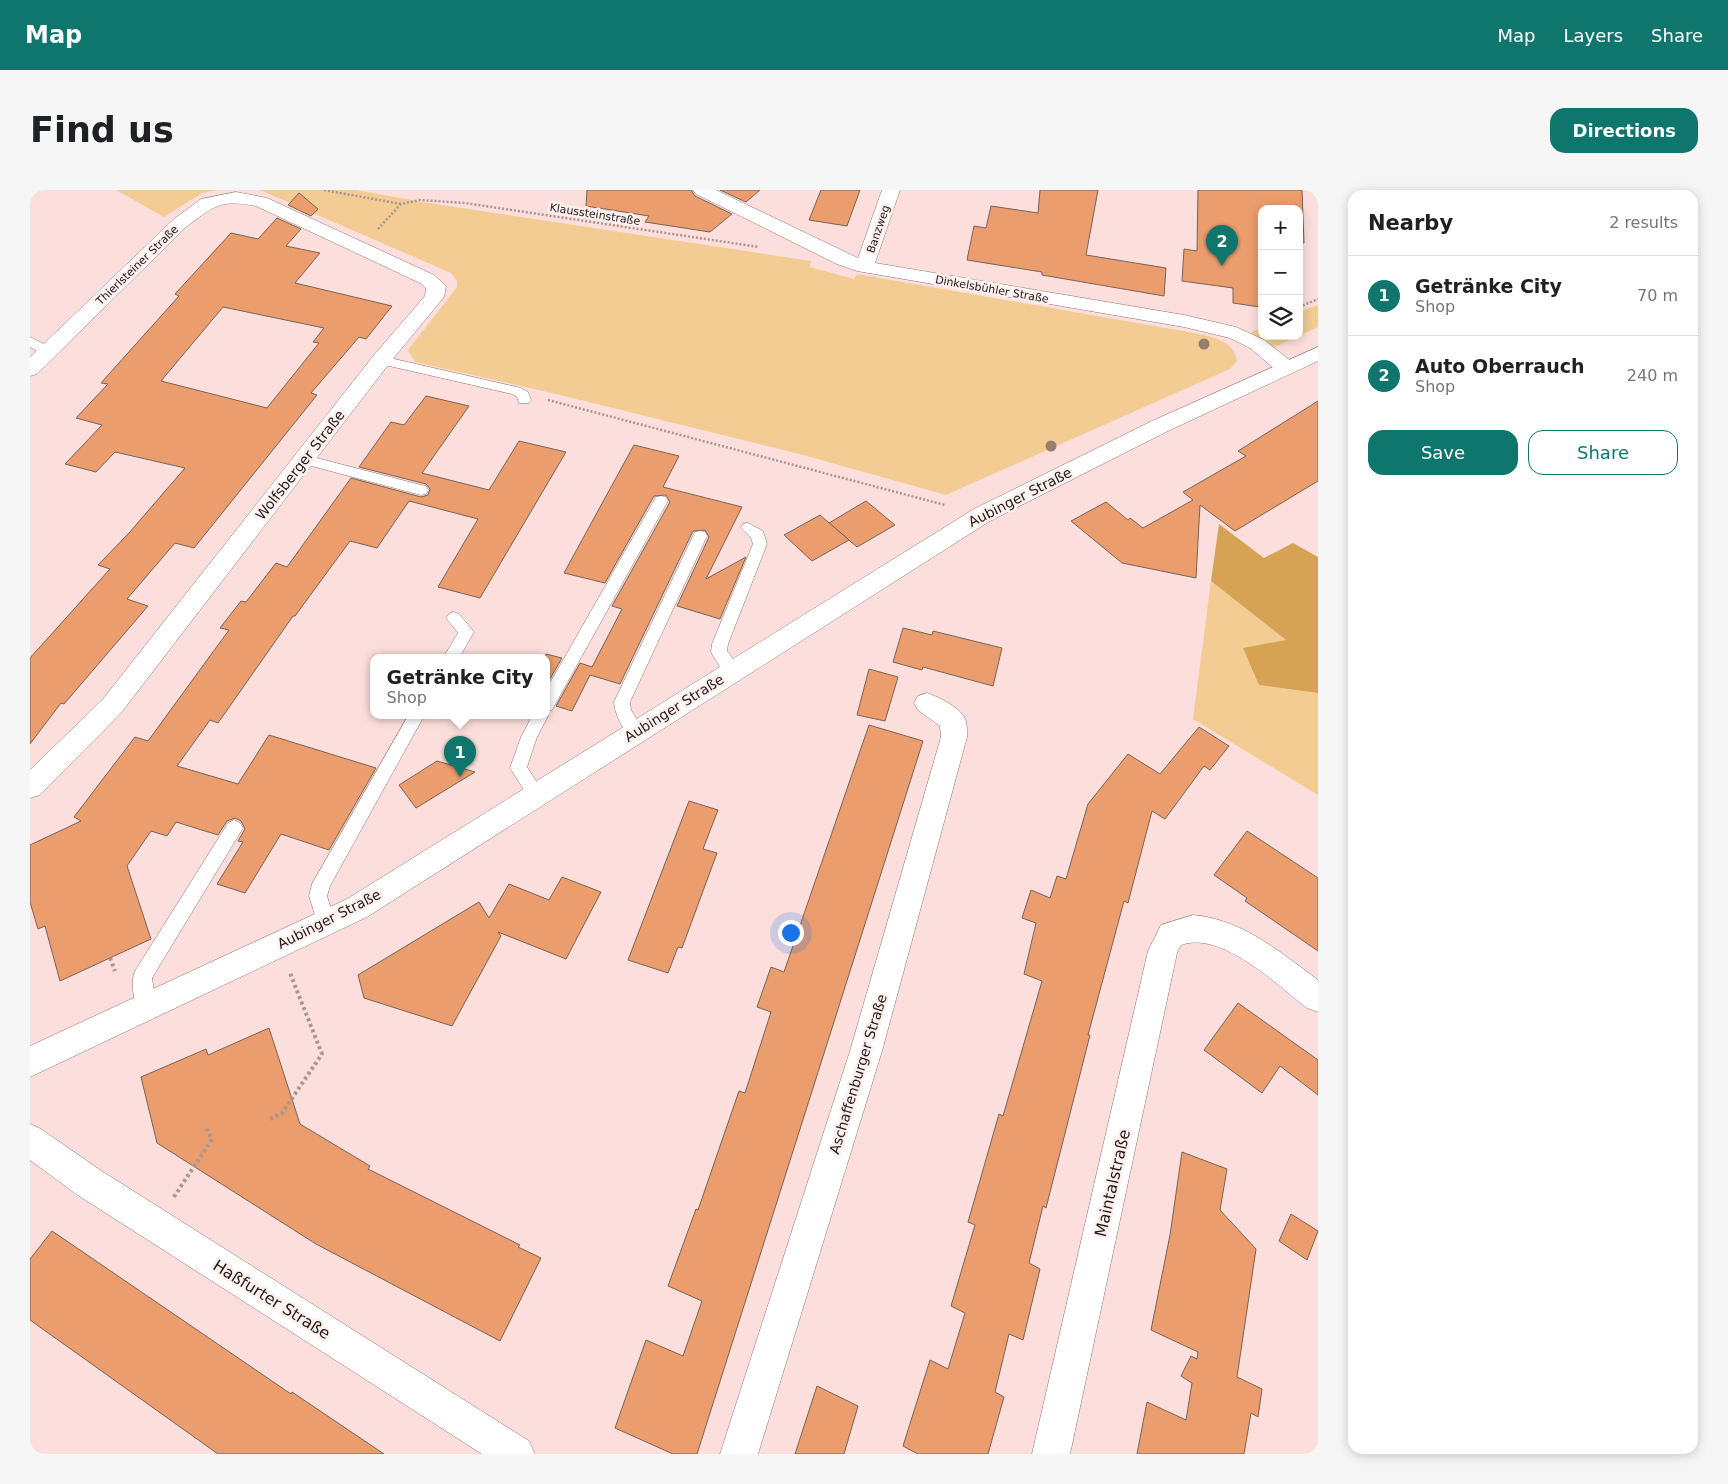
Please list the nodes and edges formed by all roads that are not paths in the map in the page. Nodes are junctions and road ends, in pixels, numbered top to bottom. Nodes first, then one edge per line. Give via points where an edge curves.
1 (702, 190) edge
2 (891, 190) edge
3 (261, 202) joint
4 (864, 267) junction
5 (30, 341) edge
6 (47, 351) junction
7 (1318, 354) edge
8 (381, 360) junction
9 (1285, 367) junction
10 (30, 369) edge
11 (520, 396) road end
12 (305, 460) junction
13 (421, 490) dead end
14 (661, 501) dead end
15 (748, 528) dead end
16 (700, 536) dead end
17 (454, 618) dead end
18 (452, 654) edge
19 (734, 671) junction
20 (550, 698) edge
21 (927, 703) dead end
22 (414, 719) edge
23 (538, 719) edge
24 (637, 732) junction
25 (30, 787) edge
26 (537, 796) junction
27 (234, 828) dead end
28 (326, 922) junction
29 (1318, 998) edge
30 (146, 1007) junction
31 (30, 1062) edge
32 (30, 1140) edge
33 (516, 1454) edge
34 (739, 1454) edge
35 (1051, 1454) edge

1 - 4 street, Dinkelsbühler Straße
2 - 4 street, Banzweg
3 - 6 street, Thierlsteiner Straße via 236,197 207,203 180,223
3 - 8 street, Wolfsberger Straße via 436,286 434,297
4 - 9 street, Dinkelsbühler Straße via 1213,327 1236,333 1257,344
5 - 6 lane
6 - 10 street, Thierlsteiner Straße
7 - 9 street, Aubinger Straße
8 - 11 lane
8 - 12 street, Wolfsberger Straße
9 - 19 street, Aubinger Straße via 982,515
12 - 13 lane
12 - 25 street, Wolfsberger Straße via 112,706
14 - 20 lane
15 - 19 lane via 758,535 760,544 719,652
16 - 24 lane via 622,702 623,712
17 - 18 lane via 466,632
19 - 24 street, Aubinger Straße
21 - 34 street, Aschaffenburger Straße via 953,721 954,737 866,1051
22 - 28 lane via 321,884 318,896
23 - 26 lane via 528,737 518,768
24 - 26 street, Aubinger Straße
26 - 28 street, Aubinger Straße via 357,908
27 - 30 lane via 142,977
28 - 30 street, Aubinger Straße
29 - 35 street, Maintalstraße via 1218,931 1192,928 1171,936 1163,951
30 - 31 street, Aubinger Straße
32 - 33 street, Haßfurter Straße via 88,1182

